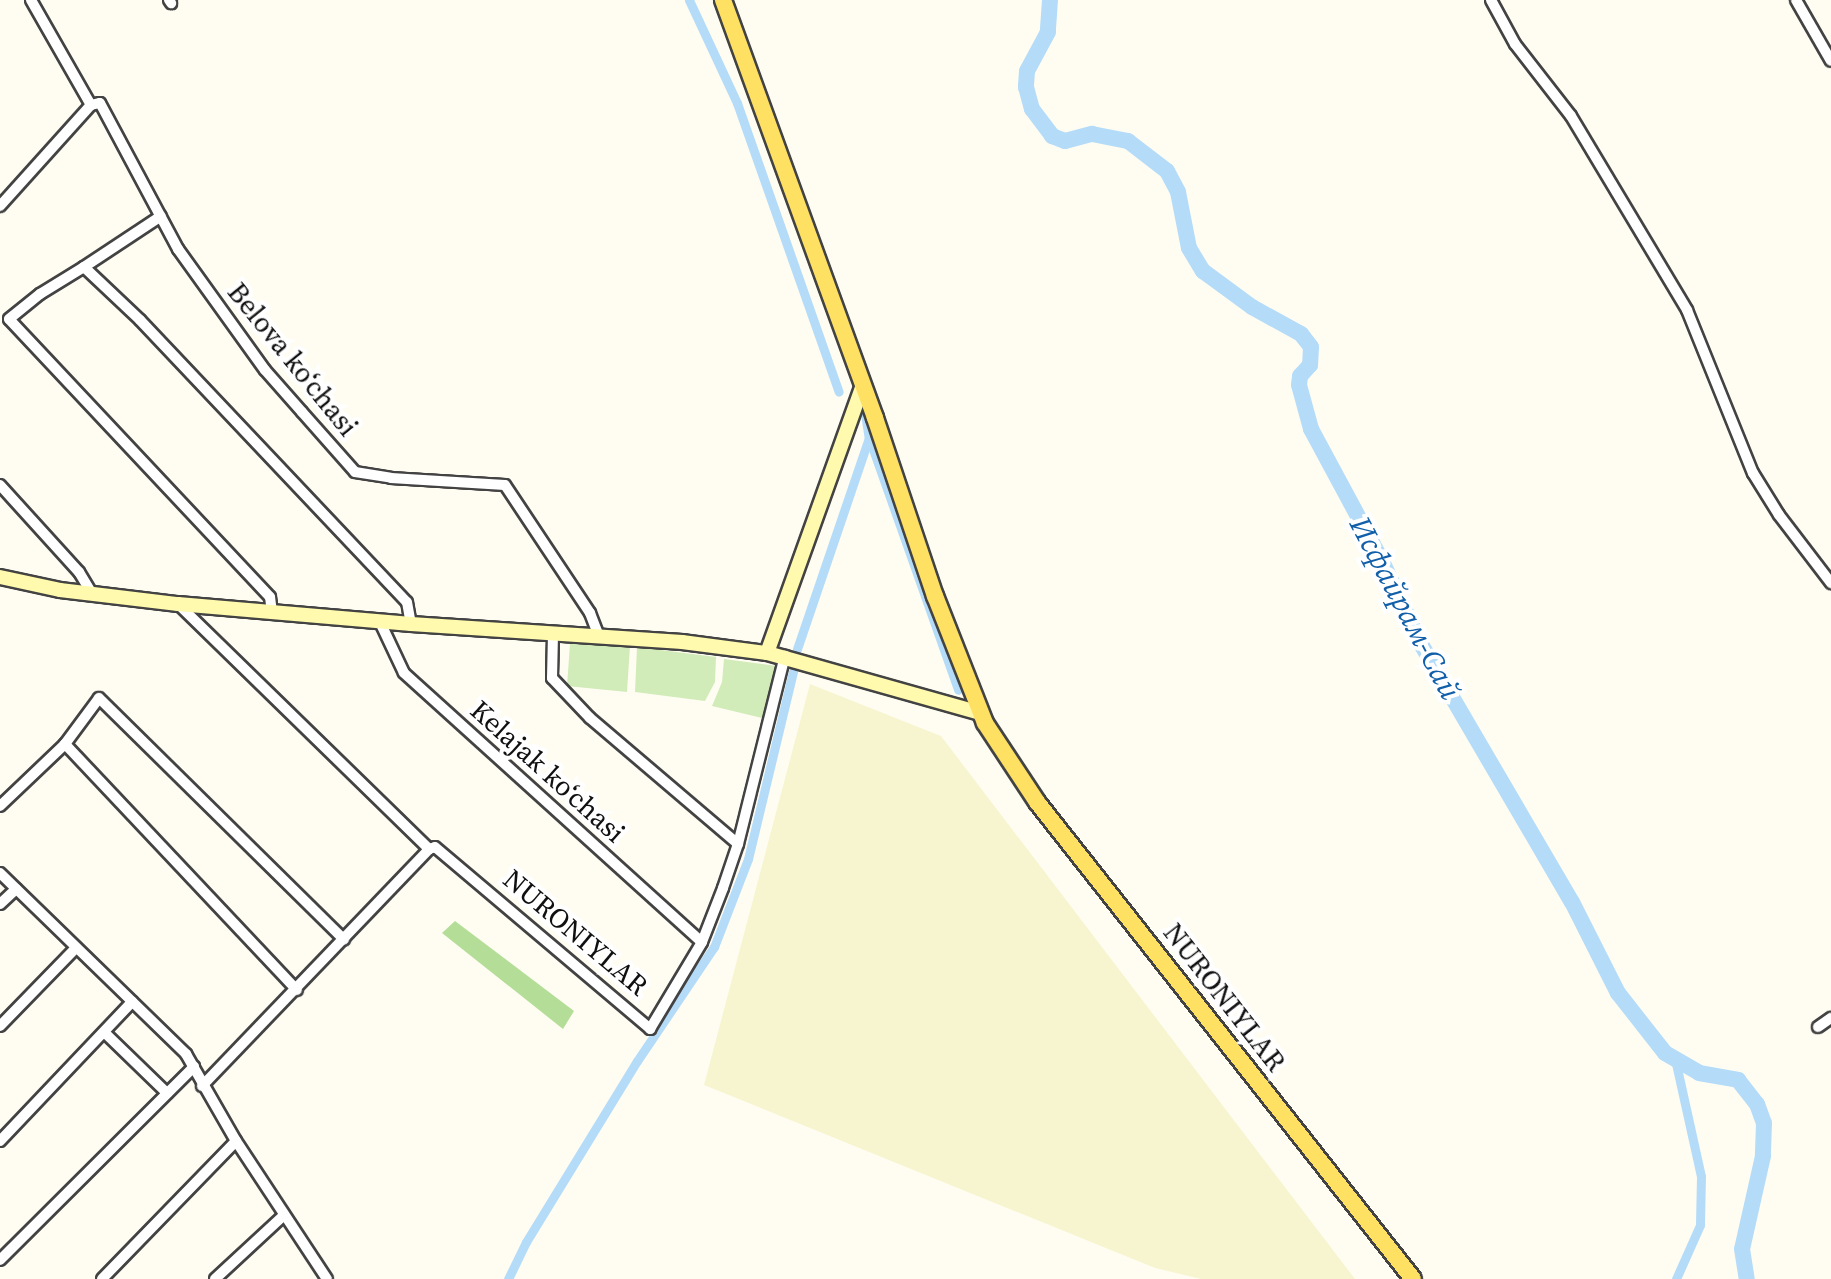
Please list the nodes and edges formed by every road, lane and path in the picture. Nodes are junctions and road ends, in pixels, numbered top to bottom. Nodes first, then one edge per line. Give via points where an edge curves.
1 (31, 0) edge
2 (723, 0) edge
3 (1491, 0) edge
4 (1796, 0) edge
5 (1831, 61) edge
6 (91, 105) junction
7 (0, 206) edge
8 (161, 216) junction
9 (84, 267) junction
10 (863, 385) junction
11 (0, 485) edge
12 (0, 577) edge
13 (1831, 583) edge
14 (92, 594) junction
15 (178, 604) junction
16 (272, 613) junction
17 (380, 622) junction
18 (411, 624) junction
19 (553, 634) junction
20 (599, 636) junction
21 (767, 653) junction
22 (785, 656) junction
23 (980, 713) junction
24 (65, 744) junction
25 (0, 806) edge
26 (738, 844) junction
27 (429, 849) junction
28 (0, 873) edge
29 (16, 889) junction
30 (0, 904) edge
31 (344, 940) junction
32 (702, 942) junction
33 (75, 949) junction
34 (297, 990) junction
35 (132, 1002) junction
36 (1831, 1018) edge
37 (0, 1026) edge
38 (1818, 1027) dead end
39 (104, 1032) junction
40 (194, 1067) junction
41 (202, 1086) junction
42 (167, 1093) junction
43 (0, 1141) edge
44 (236, 1141) junction
45 (284, 1215) junction
46 (0, 1260) edge
47 (102, 1279) edge
48 (215, 1279) edge
49 (327, 1279) edge
50 (1413, 1279) edge

1 - 6 street, Belova koʻchasi
2 - 10 main road, NURONIYLAR
3 - 13 street via 1515,44 1571,116 1687,310 1753,473
4 - 5 street
6 - 7 street
6 - 8 street, Belova koʻchasi via 100,103
8 - 9 street
8 - 20 street, Belova koʻchasi via 185,260 265,370 355,472 505,485 590,613
9 - 16 street via 9,319 270,597
9 - 18 street via 407,602
10 - 21 main road
10 - 23 main road, NURONIYLAR
11 - 14 street via 79,572
12 - 14 main road
14 - 15 main road
15 - 16 main road
15 - 27 street, NURONIYLAR
16 - 17 main road
17 - 18 main road
17 - 32 street, Kelajak koʻchasi via 404,673
18 - 19 main road
19 - 20 main road
19 - 26 street via 552,678 590,718
20 - 21 main road
21 - 22 main road
22 - 23 main road
22 - 26 street, NURONIYLAR
23 - 50 main road, NURONIYLAR via 1037,802
24 - 25 street
24 - 31 street via 99,698
24 - 34 street
26 - 32 street, NURONIYLAR
27 - 31 street
27 - 32 street, NURONIYLAR via 435,847 650,1029
28 - 29 street
29 - 30 street
29 - 33 street
31 - 34 street
33 - 35 street
33 - 37 street
34 - 41 street
35 - 39 street
35 - 40 street
36 - 38 street
39 - 42 street
39 - 43 street
40 - 41 street
40 - 42 street
41 - 44 street
42 - 46 street
44 - 45 street
44 - 47 street
45 - 48 street
45 - 49 street

